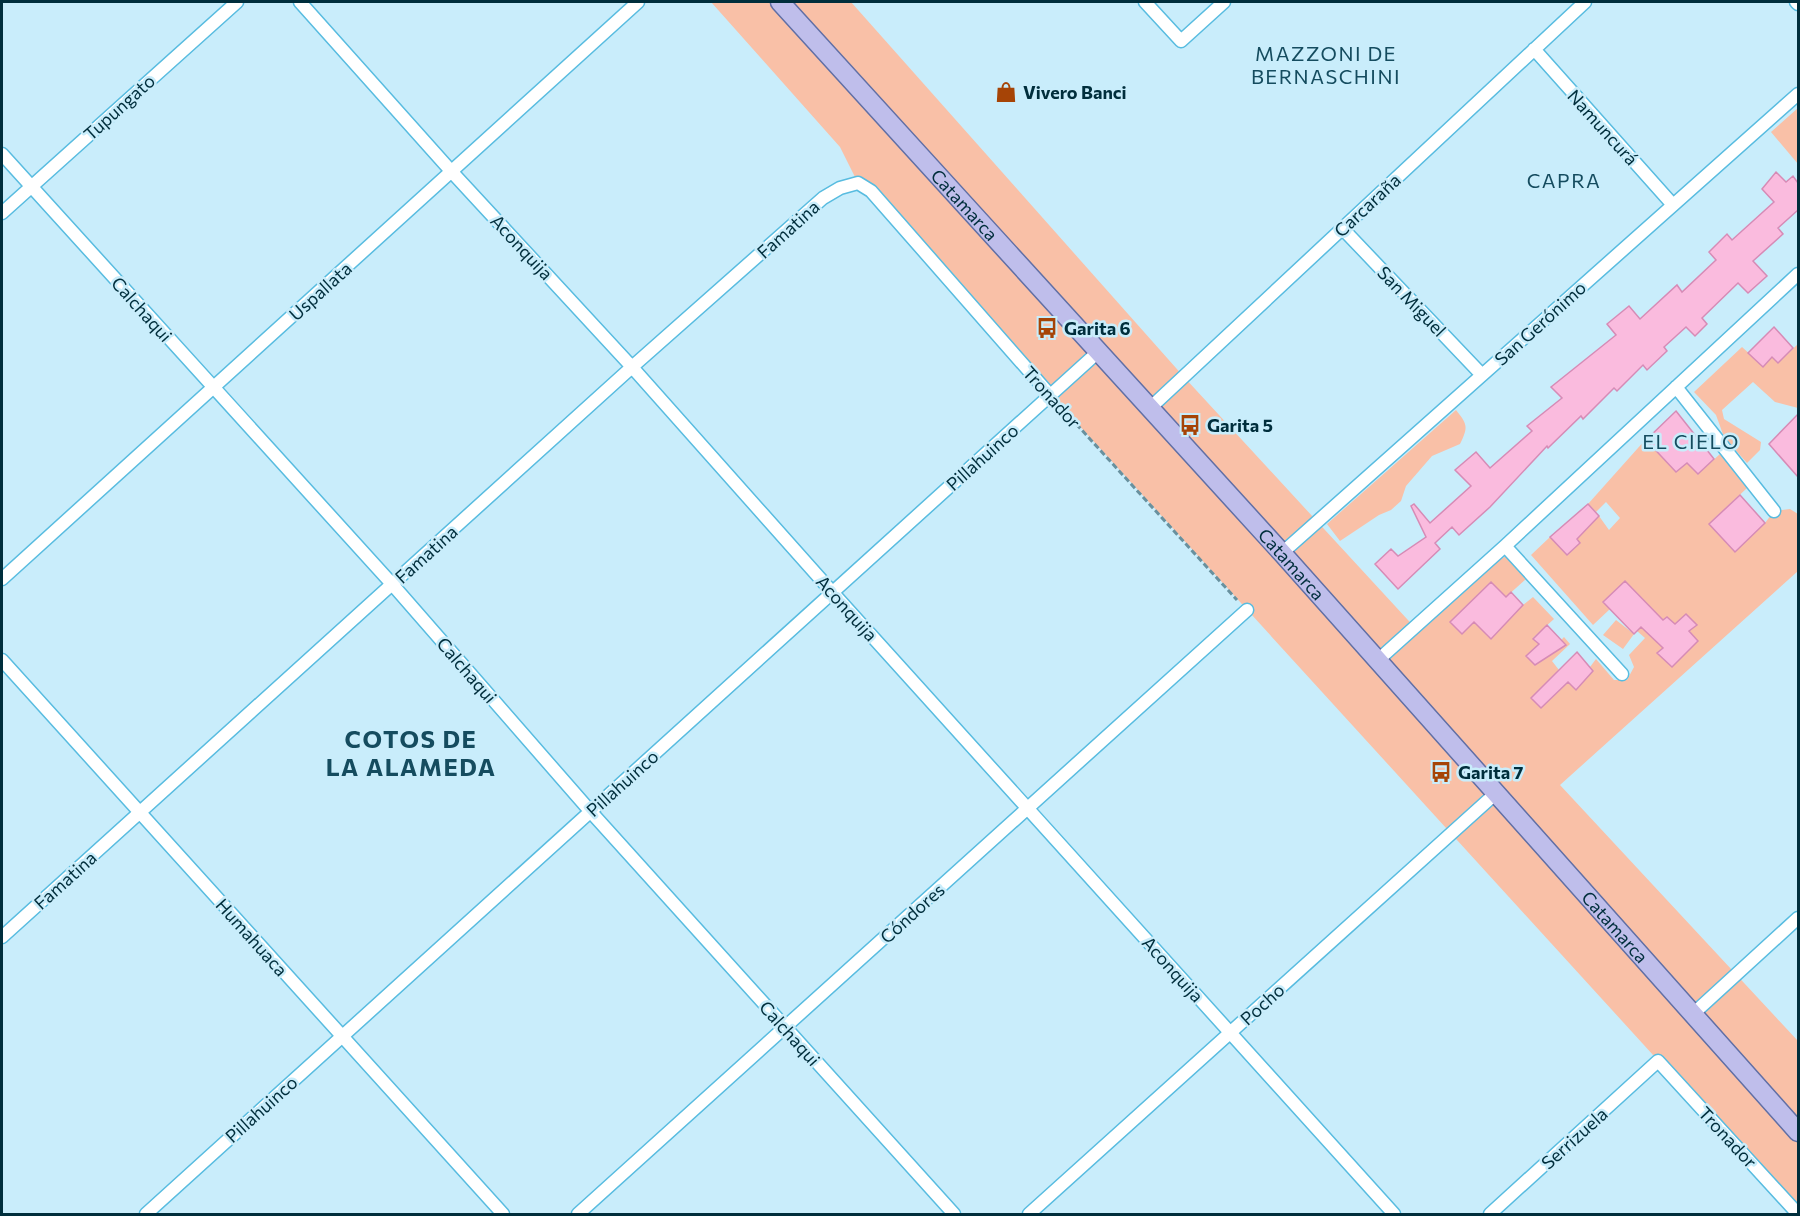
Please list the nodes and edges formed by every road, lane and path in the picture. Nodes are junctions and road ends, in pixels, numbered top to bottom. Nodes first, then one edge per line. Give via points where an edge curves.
1 (237, 2) edge
2 (300, 2) edge
3 (638, 2) edge
4 (780, 2) edge
5 (1145, 2) edge
6 (1224, 2) edge
7 (1585, 2) edge
8 (1534, 49) junction
9 (1798, 93) edge
10 (2, 154) edge
11 (452, 171) junction
12 (858, 183) joint
13 (31, 187) junction
14 (1673, 205) junction
15 (2, 213) edge
16 (1342, 228) junction
17 (1798, 274) edge
18 (1098, 352) junction
19 (632, 367) junction
20 (1482, 375) junction
21 (1676, 387) junction
22 (213, 388) junction
23 (1050, 395) junction
24 (1149, 409) junction
25 (1774, 511) dead end
26 (1505, 546) junction
27 (1282, 553) junction
28 (2, 579) edge
29 (392, 585) junction
30 (833, 593) junction
31 (1247, 610) joint
32 (2, 660) edge
33 (1377, 662) junction
34 (1622, 674) dead end
35 (1495, 794) junction
36 (1028, 808) junction
37 (591, 812) junction
38 (140, 813) junction
39 (1798, 918) edge
40 (2, 937) edge
41 (1693, 1014) junction
42 (785, 1028) junction
43 (1230, 1033) junction
44 (342, 1036) junction
45 (1658, 1061) joint
46 (1798, 1132) edge
47 (1798, 1214) edge
48 (146, 1215) edge
49 (503, 1215) edge
50 (578, 1215) edge
51 (954, 1215) edge
52 (1029, 1215) edge
53 (1394, 1215) edge
54 (1490, 1215) edge

1 - 13 street, Tupungato
2 - 11 street, Aconquija
3 - 11 street, Uspallata
4 - 18 main road, Catamarca
5 - 6 street via 1180,41
7 - 8 street, Carcaraña
8 - 14 street, Namuncurá
8 - 16 street, Carcaraña
9 - 14 street, San Gerónimo
10 - 13 street, Calchaqui
11 - 19 street, Aconquija
11 - 22 street, Uspallata
12 - 19 street, Famatina via 823,198
12 - 23 street, Tronador via 871,191
13 - 15 street, Tupungato
13 - 22 street, Calchaqui
14 - 20 street, San Gerónimo
16 - 20 street, San Miguel
16 - 24 street, Carcaraña
17 - 21 street
18 - 23 street, Pillahuinco
18 - 24 main road, Catamarca
19 - 29 street, Famatina
19 - 30 street, Aconquija
20 - 27 street, San Gerónimo
21 - 25 street
21 - 26 street
22 - 28 street, Uspallata
22 - 29 street, Calchaqui
23 - 30 street, Pillahuinco
23 - 31 path, Tronador
24 - 27 main road, Catamarca
26 - 33 street
26 - 34 street
27 - 33 main road, Catamarca
29 - 37 street, Calchaqui
29 - 38 street, Famatina
30 - 36 street, Aconquija
30 - 37 street, Pillahuinco
31 - 36 street, Cóndores
32 - 38 street, Humahuaca
33 - 35 main road, Catamarca
35 - 41 main road, Catamarca
35 - 43 street, Pocho
36 - 42 street, Cóndores
36 - 43 street, Aconquija
37 - 42 street, Calchaqui
37 - 44 street, Pillahuinco
38 - 40 street, Famatina
38 - 44 street, Humahuaca
39 - 41 street
41 - 46 main road, Catamarca
42 - 50 street, Cóndores
42 - 51 street, Calchaqui
43 - 52 street, Pocho
43 - 53 street, Aconquija
44 - 48 street, Pillahuinco
44 - 49 street, Humahuaca
45 - 47 street, Tronador
45 - 54 street, Serrizuela

